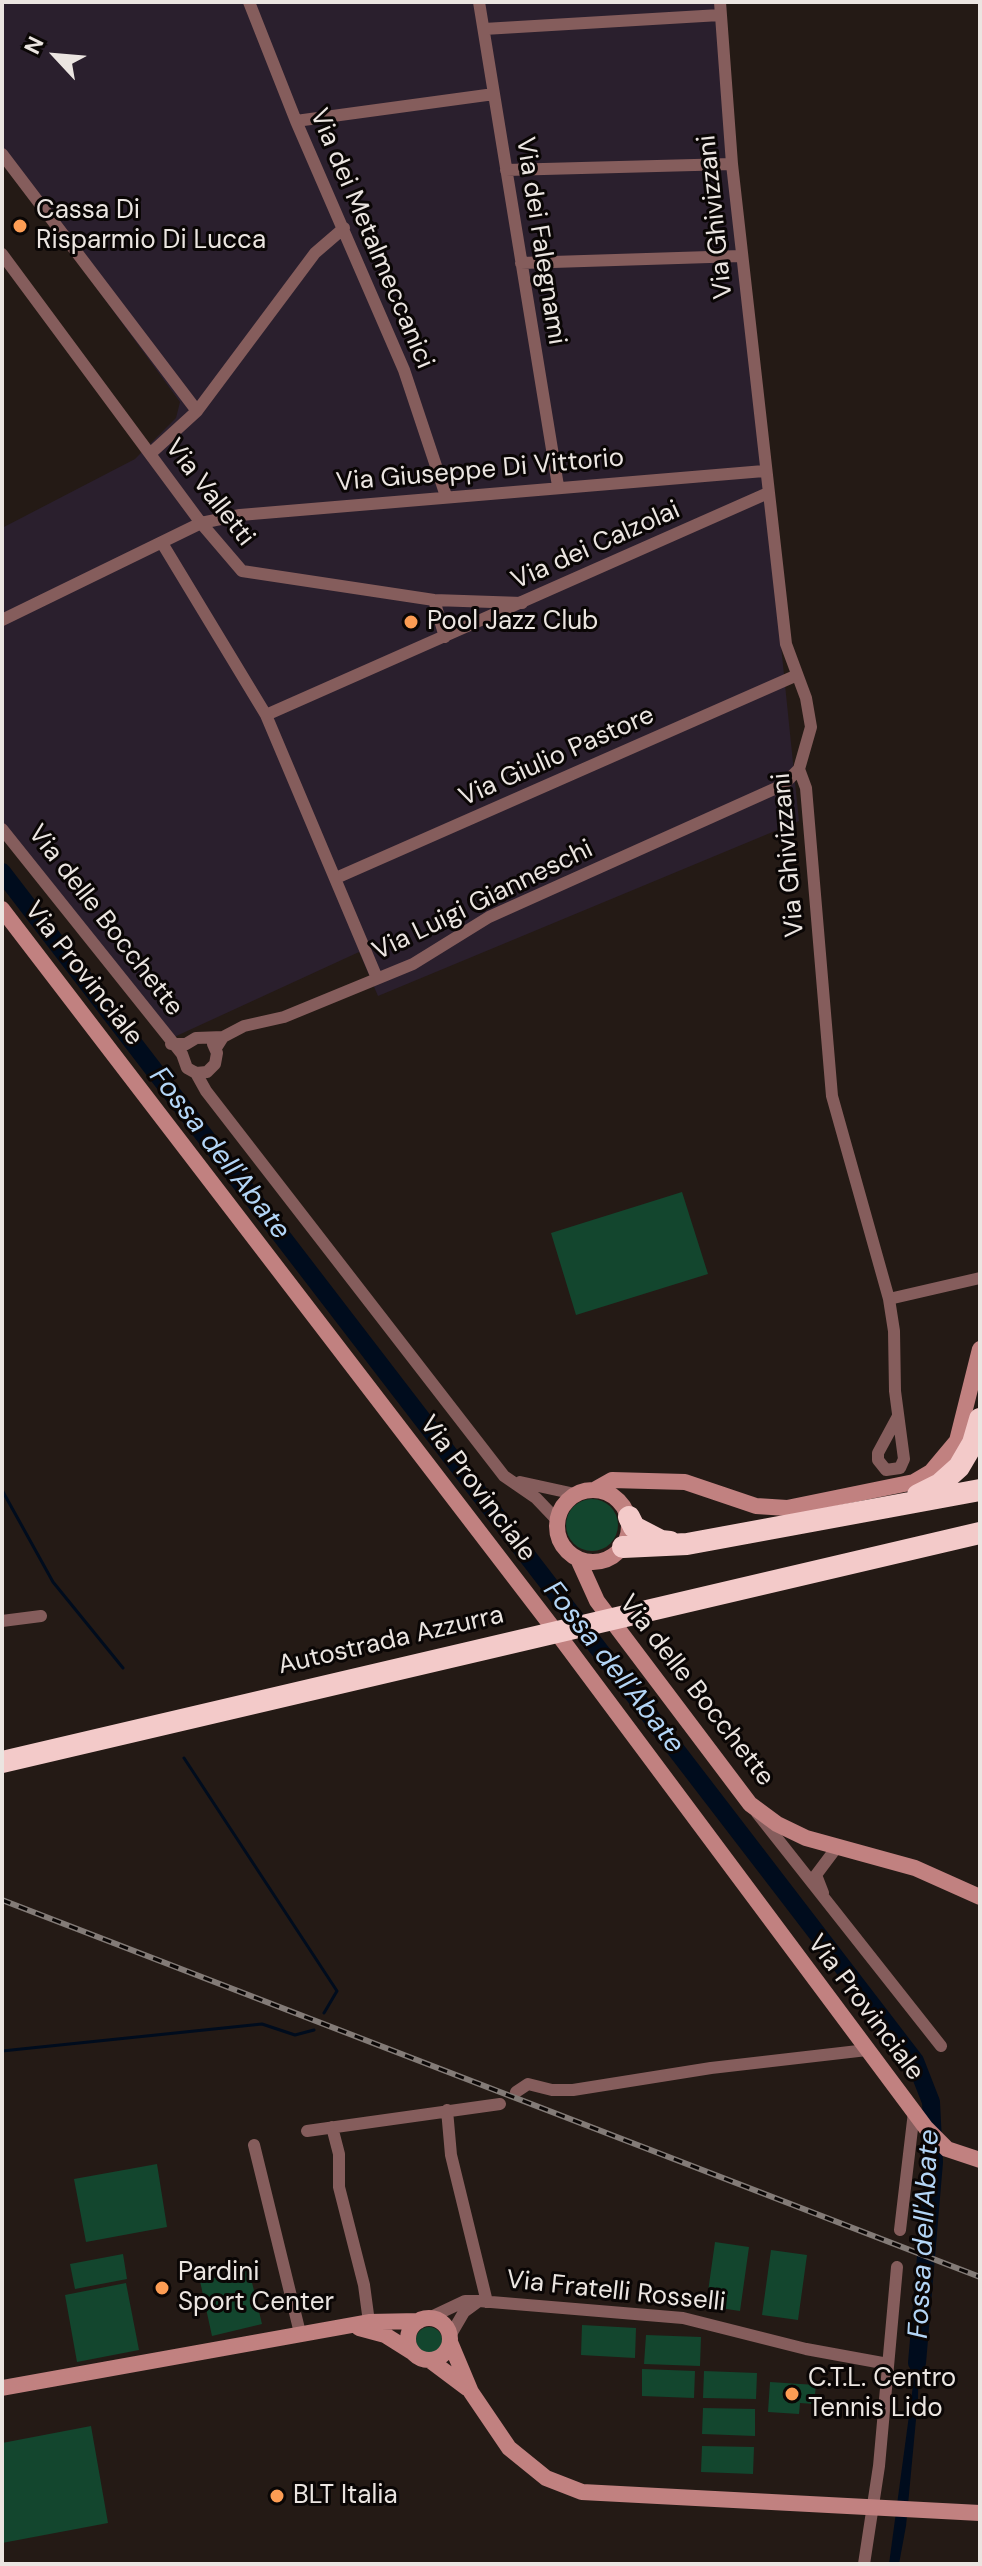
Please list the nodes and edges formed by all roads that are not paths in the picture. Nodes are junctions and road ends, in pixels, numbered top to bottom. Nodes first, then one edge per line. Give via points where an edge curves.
1 (249, 2) edge
2 (479, 2) edge
3 (720, 8) edge
4 (484, 29) junction
5 (494, 94) junction
6 (296, 121) junction
7 (2, 154) edge
8 (732, 164) junction
9 (506, 170) junction
10 (344, 228) junction
11 (2, 254) edge
12 (741, 256) junction
13 (521, 263) junction
14 (197, 411) junction
15 (151, 453) junction
16 (764, 471) junction
17 (558, 486) junction
18 (768, 493) junction
19 (446, 496) junction
20 (201, 523) junction
21 (162, 543) junction
22 (434, 600) junction
23 (522, 603) junction
24 (2, 620) edge
25 (445, 637) junction
26 (795, 676) junction
27 (266, 715) junction
28 (799, 769) junction
29 (2, 829) edge
30 (336, 878) junction
31 (2, 909) edge
32 (377, 978) junction
33 (215, 1041) junction
34 (184, 1049) junction
35 (202, 1073) junction
36 (976, 1282) edge
37 (889, 1299) junction
38 (980, 1349) edge
39 (898, 1416) dead end
40 (980, 1419) edge
41 (504, 1476) junction
42 (655, 1479) junction
43 (596, 1489) junction
44 (980, 1490) edge
45 (575, 1494) junction
46 (893, 1505) junction
47 (628, 1513) junction
48 (980, 1519) edge
49 (557, 1520) junction
50 (980, 1533) edge
51 (687, 1544) junction
52 (616, 1553) junction
53 (578, 1559) junction
54 (597, 1601) junction
55 (628, 1607) junction
56 (41, 1616) dead end
57 (2, 1621) edge
58 (524, 1632) junction
59 (2, 1748) edge
60 (2, 1762) edge
61 (750, 1804) junction
62 (837, 1847) junction
63 (980, 1897) edge
64 (826, 1903) junction
65 (941, 2046) dead end
66 (867, 2050) junction
67 (516, 2092) dead end
68 (500, 2104) dead end
69 (447, 2110) junction
70 (914, 2112) junction
71 (332, 2127) junction
72 (307, 2131) dead end
73 (254, 2145) dead end
74 (980, 2160) edge
75 (900, 2230) dead end
76 (897, 2267) dead end
77 (483, 2302) junction
78 (424, 2320) junction
79 (369, 2322) junction
80 (346, 2326) junction
81 (300, 2333) junction
82 (450, 2339) junction
83 (412, 2352) junction
84 (431, 2361) junction
85 (888, 2364) junction
86 (2, 2388) edge
87 (471, 2392) junction
88 (980, 2513) edge
89 (864, 2564) edge

1 - 6 street, Via dei Metalmeccanici
2 - 4 street, Via dei Falegnami
3 - 4 street
3 - 8 street, Via Ghivizzani
4 - 5 street, Via dei Falegnami
5 - 6 street
5 - 9 street, Via dei Falegnami
6 - 10 street, Via dei Metalmeccanici
7 - 14 street
8 - 9 street
8 - 12 street, Via Ghivizzani
9 - 13 street, Via dei Falegnami
10 - 14 street via 315,253
10 - 19 street, Via dei Metalmeccanici via 404,370
11 - 15 street, Via Valletti
12 - 13 street
12 - 16 street, Via Ghivizzani
13 - 17 street, Via dei Falegnami
14 - 15 street
15 - 20 street, Via Valletti
16 - 17 street, Via Giuseppe Di Vittorio
16 - 18 street, Via Ghivizzani
17 - 19 street, Via Giuseppe Di Vittorio
18 - 23 street, Via dei Calzolai
18 - 26 street, Via Ghivizzani via 786,644
19 - 20 street, Via Giuseppe Di Vittorio
20 - 21 street, Via Giuseppe Di Vittorio
20 - 22 street, Via Valletti via 242,571
21 - 24 street, Via Giuseppe Di Vittorio
21 - 27 street
22 - 23 street, Via Valletti
22 - 25 street
23 - 25 street, Via dei Calzolai
25 - 27 street, Via dei Calzolai
26 - 28 street, Via Ghivizzani via 811,727
26 - 30 street, Via Giulio Pastore
27 - 30 street
28 - 32 street, Via Luigi Gianneschi via 783,785 489,917 413,964
28 - 37 street, Via Ghivizzani via 806,788 832,1096
29 - 34 street, Via delle Bocchette via 171,1044
30 - 32 street
31 - 66 main road, Via Provinciale via 573,1653
32 - 33 street, Via Luigi Gianneschi
33 - 34 street, Via delle Bocchette via 196,1038
33 - 35 street via 215,1064
34 - 35 street, Via delle Bocchette via 184,1064
35 - 41 street, Via delle Bocchette via 206,1091
36 - 37 street
37 - 39 street, Via Ghivizzani
38 - 42 main road via 957,1441 931,1472 914,1482 787,1508 756,1506 685,1482
40 - 46 highway via 969,1452 953,1473 931,1490
41 - 45 street
41 - 49 street, Via delle Bocchette
42 - 43 main road via 612,1480
42 - 47 main road via 637,1490
43 - 45 main road
43 - 47 main road via 608,1492
44 - 46 highway
45 - 49 main road
46 - 51 highway
47 - 51 highway via 634,1527 661,1541
47 - 52 main road via 630,1528
48 - 55 highway, Autostrada Azzurra
49 - 53 main road via 559,1539
50 - 55 highway, Autostrada Azzurra
51 - 52 highway
52 - 53 main road
52 - 54 main road via 595,1585
53 - 54 main road, Via delle Bocchette
54 - 61 main road, Via delle Bocchette
55 - 58 highway, Autostrada Azzurra
56 - 57 street
58 - 59 highway, Autostrada Azzurra
58 - 60 highway, Autostrada Azzurra
61 - 62 main road, Via delle Bocchette via 777,1824
61 - 64 street
62 - 63 main road, Via delle Bocchette via 915,1868
62 - 64 street via 816,1875
64 - 65 street
66 - 67 street via 573,2090 528,2084
66 - 70 main road, Via Provinciale
68 - 69 street
69 - 71 street
69 - 77 street via 451,2155
70 - 74 main road, Via Provinciale via 947,2149
70 - 75 street
71 - 72 street
71 - 79 street via 339,2187
73 - 81 street
76 - 85 street
77 - 78 street, Via Fratelli Rosselli via 465,2301
77 - 82 street, Via Fratelli Rosselli via 464,2312
77 - 85 street, Via Fratelli Rosselli via 683,2318
78 - 79 main road, Via Fratelli Rosselli
78 - 82 main road via 445,2325
78 - 83 main road via 408,2339
79 - 80 main road, Via Fratelli Rosselli
80 - 81 main road, Via Fratelli Rosselli
80 - 83 main road, Via Fratelli Rosselli via 385,2335
81 - 86 main road, Via Fratelli Rosselli
82 - 84 main road via 444,2355
82 - 87 main road
83 - 84 main road
84 - 87 main road
85 - 89 street
87 - 88 main road via 504,2441 534,2470 582,2492

